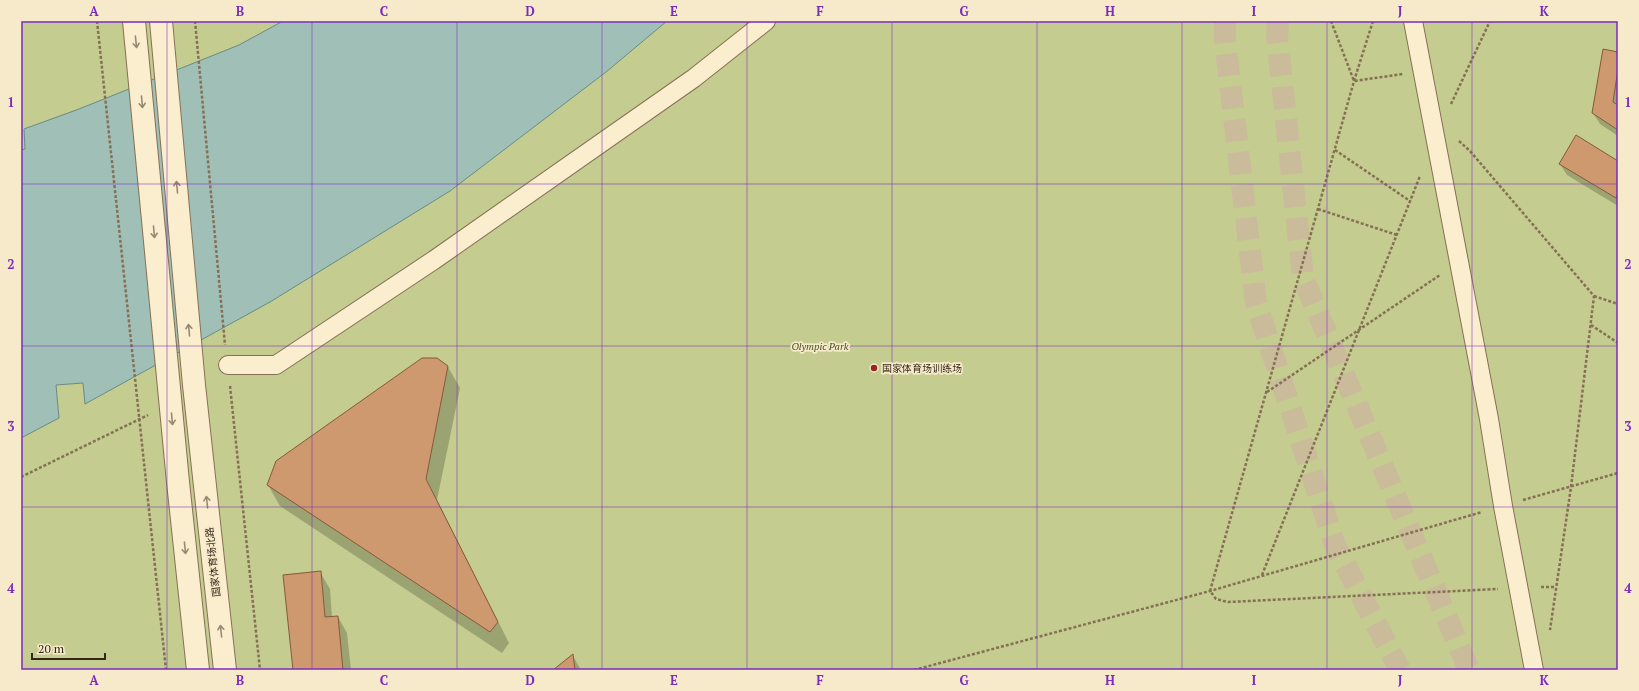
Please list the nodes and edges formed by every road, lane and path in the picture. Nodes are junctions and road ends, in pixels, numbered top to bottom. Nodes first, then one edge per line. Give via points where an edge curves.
1 (97, 21) edge
2 (134, 21) edge
3 (161, 21) edge
4 (195, 21) edge
5 (766, 21) edge
6 (1331, 21) edge
7 (1373, 21) edge
8 (1413, 21) edge
9 (1490, 21) edge
10 (1423, 71) junction
11 (1354, 82) junction
12 (1435, 136) junction
13 (1335, 150) junction
14 (1421, 172) dead end
15 (1410, 201) junction
16 (1318, 209) junction
17 (1397, 235) junction
18 (1460, 262) junction
19 (1594, 296) junction
20 (1618, 304) edge
21 (1591, 325) junction
22 (1359, 330) junction
23 (1618, 343) edge
24 (227, 357) junction
25 (169, 390) junction
26 (1266, 392) junction
27 (140, 420) junction
28 (1618, 474) edge
29 (21, 477) edge
30 (1571, 487) junction
31 (1503, 506) junction
32 (1262, 576) junction
33 (1556, 587) junction
34 (1518, 588) junction
35 (1210, 591) junction
36 (1549, 632) dead end
37 (166, 670) edge
38 (198, 670) edge
39 (225, 670) edge
40 (260, 670) edge
41 (914, 670) edge
42 (1534, 670) edge

1 - 27 path
2 -> 25 street
39 -> 3 street, 国家体育场北路 via 193,369
4 - 24 path
5 - 24 street via 694,78 434,260 276,365
6 - 11 path
7 - 11 path
8 - 10 street
9 - 12 path
10 - 11 path
10 - 12 street
11 - 13 path
12 - 18 street
12 - 19 path via 1458,141 1470,151
13 - 15 path
13 - 16 path
14 - 15 path
15 - 17 path
16 - 17 path
16 - 26 path
17 - 22 path
18 - 22 path
18 - 31 street
19 - 20 path
19 - 21 path
21 - 23 path
21 - 30 path
22 - 26 path
22 - 32 path
24 - 40 path
25 - 27 path
25 -> 38 street
26 - 35 path
27 - 29 path
27 - 37 path
28 - 30 path
30 - 31 path
30 - 33 path
31 - 32 path
31 - 34 street
32 - 35 path
33 - 34 path
33 - 36 path
34 - 35 path via 1228,602 1216,600
34 - 42 street
35 - 41 path

